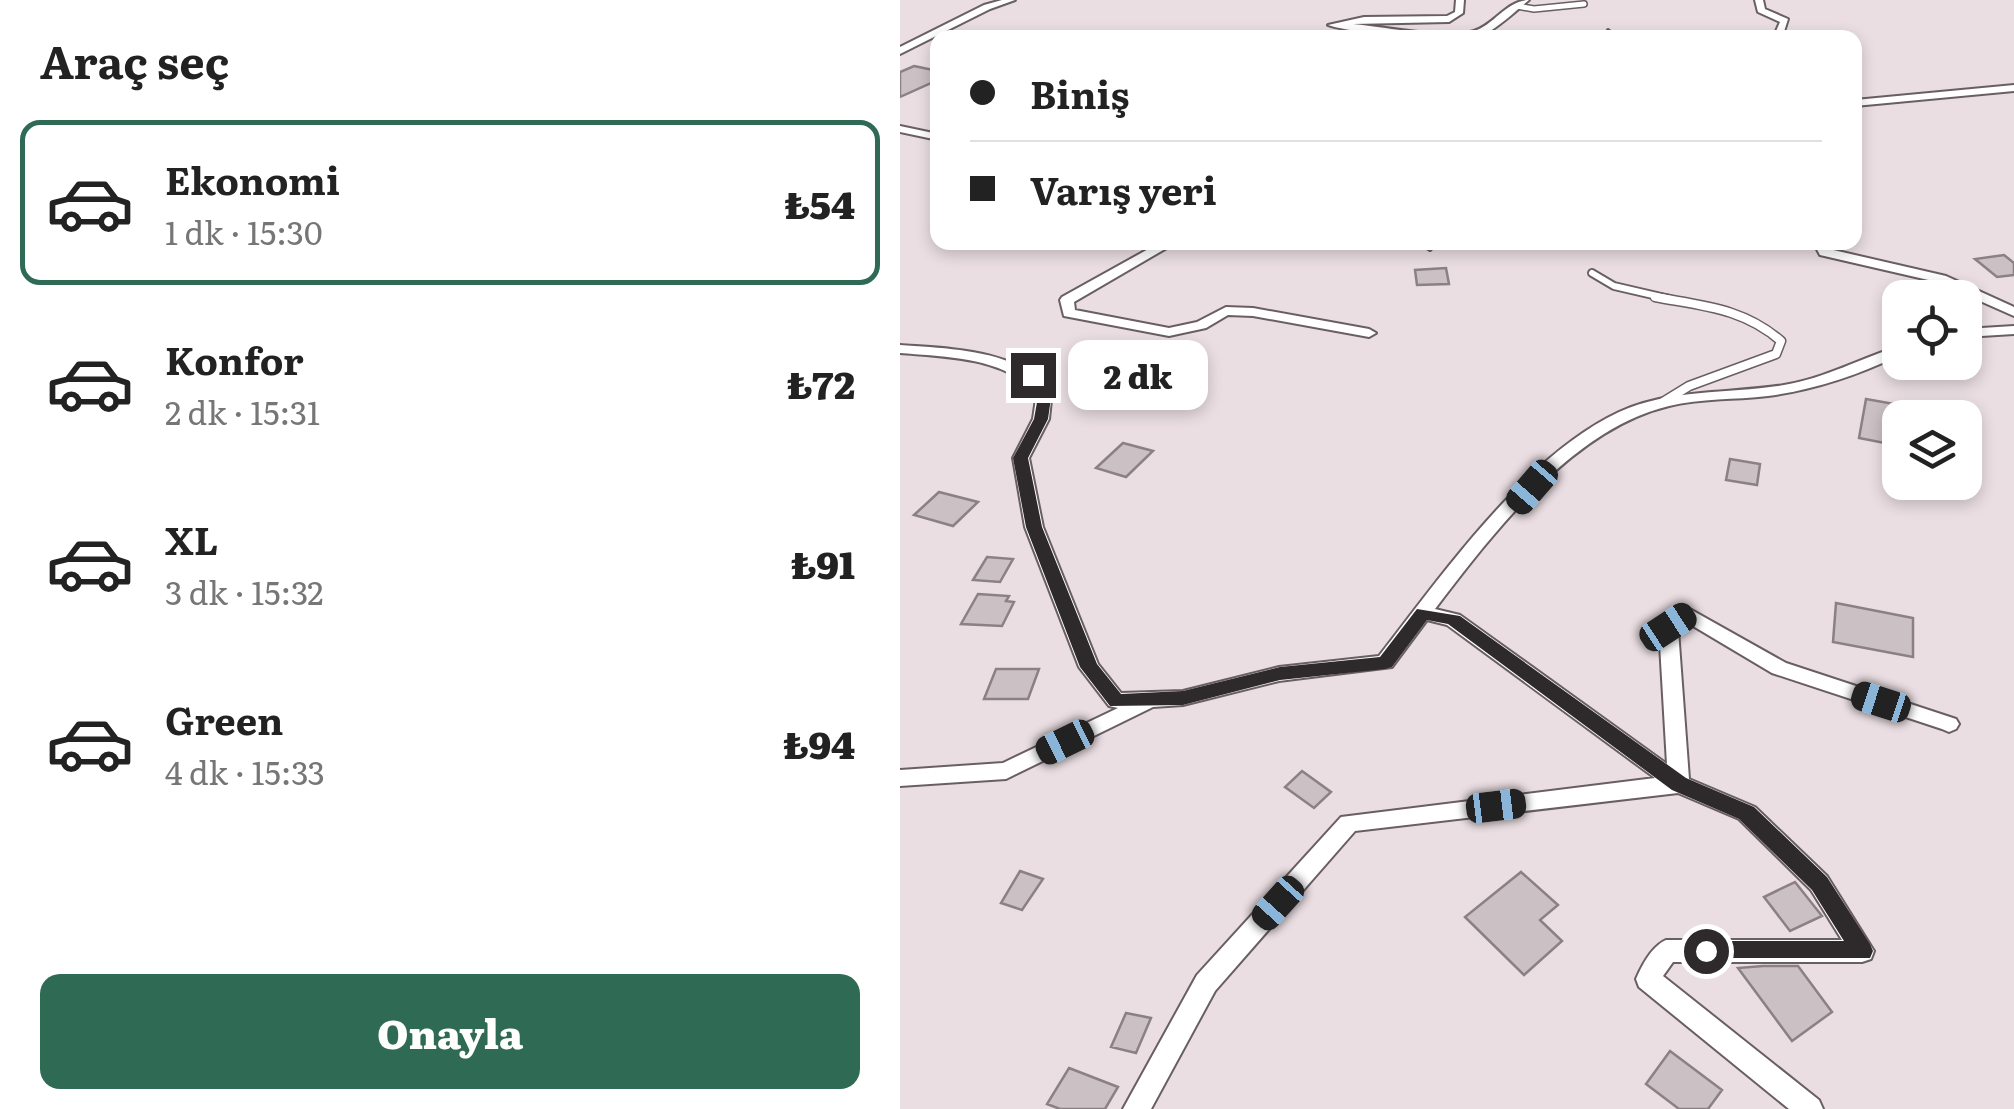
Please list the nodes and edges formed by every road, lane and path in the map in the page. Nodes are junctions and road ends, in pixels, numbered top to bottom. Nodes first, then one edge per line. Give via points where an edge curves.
1 (1011, 0) edge
2 (1460, 0) edge
3 (1760, 0) edge
4 (1521, 3) edge
5 (1584, 4) dead end
6 (942, 30) edge
7 (1379, 30) edge
8 (1484, 30) edge
9 (1781, 30) edge
10 (930, 36) edge
11 (900, 51) edge
12 (2014, 88) edge
13 (1862, 99) edge
14 (900, 129) edge
15 (930, 135) edge
16 (1156, 250) edge
17 (1823, 250) edge
18 (1592, 273) dead end
19 (2014, 312) edge
20 (2014, 330) edge
21 (1982, 332) edge
22 (1369, 333) dead end
23 (900, 350) edge
24 (1882, 358) edge
25 (1663, 402) junction
26 (1423, 613) junction
27 (1154, 699) junction
28 (1949, 724) dead end
29 (900, 778) edge
30 (1679, 784) junction
31 (1136, 1109) edge
32 (1810, 1109) edge

1 - 6 street
2 - 7 street via 1459,13 1449,19 1332,26
3 - 9 street via 1762,10 1785,21
4 - 5 lane via 1534,9
4 - 8 street
10 - 11 street
12 - 13 street
14 - 15 street
16 - 22 street via 1067,300 1068,312 1169,332 1226,312 1252,312
17 - 19 street via 1941,279
18 - 25 lane via 1620,290 1718,306 1767,324 1781,341 1776,354 1683,386
20 - 21 street
23 - 27 street via 994,363 1033,375 1046,391 1041,419 1021,458 1034,527 1089,667 1116,701
24 - 25 street via 1787,389
25 - 26 street via 1615,418 1555,460
26 - 27 street via 1385,662
26 - 30 street via 1454,620
27 - 29 street via 1006,771
28 - 30 street via 1780,668 1688,614 1668,627
30 - 31 street via 1349,823 1206,984
30 - 32 street via 1746,813 1820,883 1862,951 1666,951 1648,979

